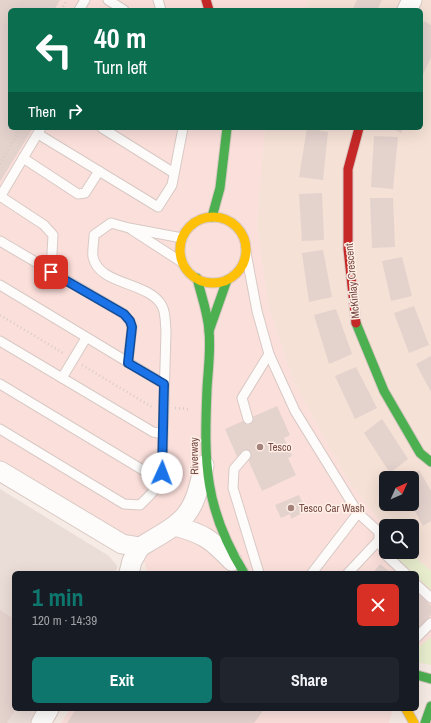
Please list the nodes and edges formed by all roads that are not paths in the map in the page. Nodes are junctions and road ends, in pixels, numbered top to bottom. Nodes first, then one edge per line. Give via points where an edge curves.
1 (108, 0) edge
2 (121, 8) edge
3 (105, 130) edge
4 (181, 130) edge
5 (227, 130) edge
6 (358, 130) edge
7 (39, 131) edge
8 (23, 158) junction
9 (99, 171) junction
10 (174, 173) junction
11 (220, 188) junction
12 (0, 197) edge
13 (212, 217) junction
14 (228, 220) junction
15 (129, 228) junction
16 (182, 238) junction
17 (0, 241) edge
18 (246, 253) junction
19 (183, 263) junction
20 (51, 272) junction
21 (197, 278) junction
22 (227, 280) junction
23 (0, 285) edge
24 (209, 331) junction
25 (86, 338) junction
26 (0, 341) edge
27 (269, 354) junction
28 (128, 363) junction
29 (62, 378) junction
30 (0, 384) edge
31 (164, 384) junction
32 (248, 418) dead end
33 (0, 429) edge
34 (163, 434) junction
35 (206, 454) junction
36 (246, 455) dead end
37 (431, 462) edge
38 (0, 471) edge
39 (161, 481) junction
40 (358, 513) junction
41 (175, 526) junction
42 (379, 532) edge
43 (379, 540) edge
44 (140, 547) junction
45 (390, 559) edge
46 (130, 571) edge
47 (241, 571) edge
48 (242, 571) edge
49 (259, 571) edge
50 (314, 571) edge
51 (350, 571) edge
52 (403, 571) edge
53 (419, 587) edge
54 (431, 598) edge
55 (431, 624) edge
56 (419, 635) edge
57 (419, 676) edge
58 (431, 679) edge
59 (431, 706) edge
60 (48, 711) edge
61 (407, 711) edge
62 (41, 723) edge
63 (414, 723) edge
64 (425, 723) edge

1 - 2 lane
3 - 10 lane
4 - 10 lane
5 - 11 street
6 - 37 street, McKinlay Crescent via 348,169 348,249 355,321 384,391 420,453
7 - 8 lane
7 - 9 lane
8 - 9 lane via 78,194 85,193
8 - 12 lane
9 - 10 lane via 158,207 172,185
11 - 13 street
11 - 14 street
12 - 20 lane via 44,225 53,235
13 - 14 street
13 - 16 street via 197,221 188,228
14 - 18 street via 237,227 245,241
15 - 16 lane
15 - 19 lane
15 - 31 lane via 111,223 94,235 93,258 101,272 147,292 162,305 166,331
16 - 19 street via 180,252
17 - 20 lane
18 - 22 street via 243,264
18 - 27 lane via 257,311
19 - 21 street
20 - 28 lane via 124,314 130,321 132,327
21 - 22 street via 216,283
21 - 24 street, Riverway
22 - 24 street, Riverway
23 - 25 lane
24 - 35 street, Riverway
25 - 28 lane
25 - 29 lane
26 - 29 lane
27 - 32 lane via 242,398
27 - 40 lane via 295,411
28 - 31 lane
29 - 34 lane via 153,432
30 - 39 lane
31 - 34 lane
33 - 39 lane via 124,504 140,505
34 - 39 lane
35 - 41 street via 198,494 190,511
35 - 48 street, Riverway via 207,480 212,505 221,532
36 - 49 lane via 234,469 233,488
38 - 44 street via 122,544
40 - 42 lane
40 - 50 lane
41 - 44 street
41 - 47 street via 199,533 214,542
43 - 51 lane
44 - 46 street
45 - 52 lane
53 - 54 lane
55 - 56 lane
57 - 58 street
59 - 64 street
60 - 62 street
61 - 63 street

